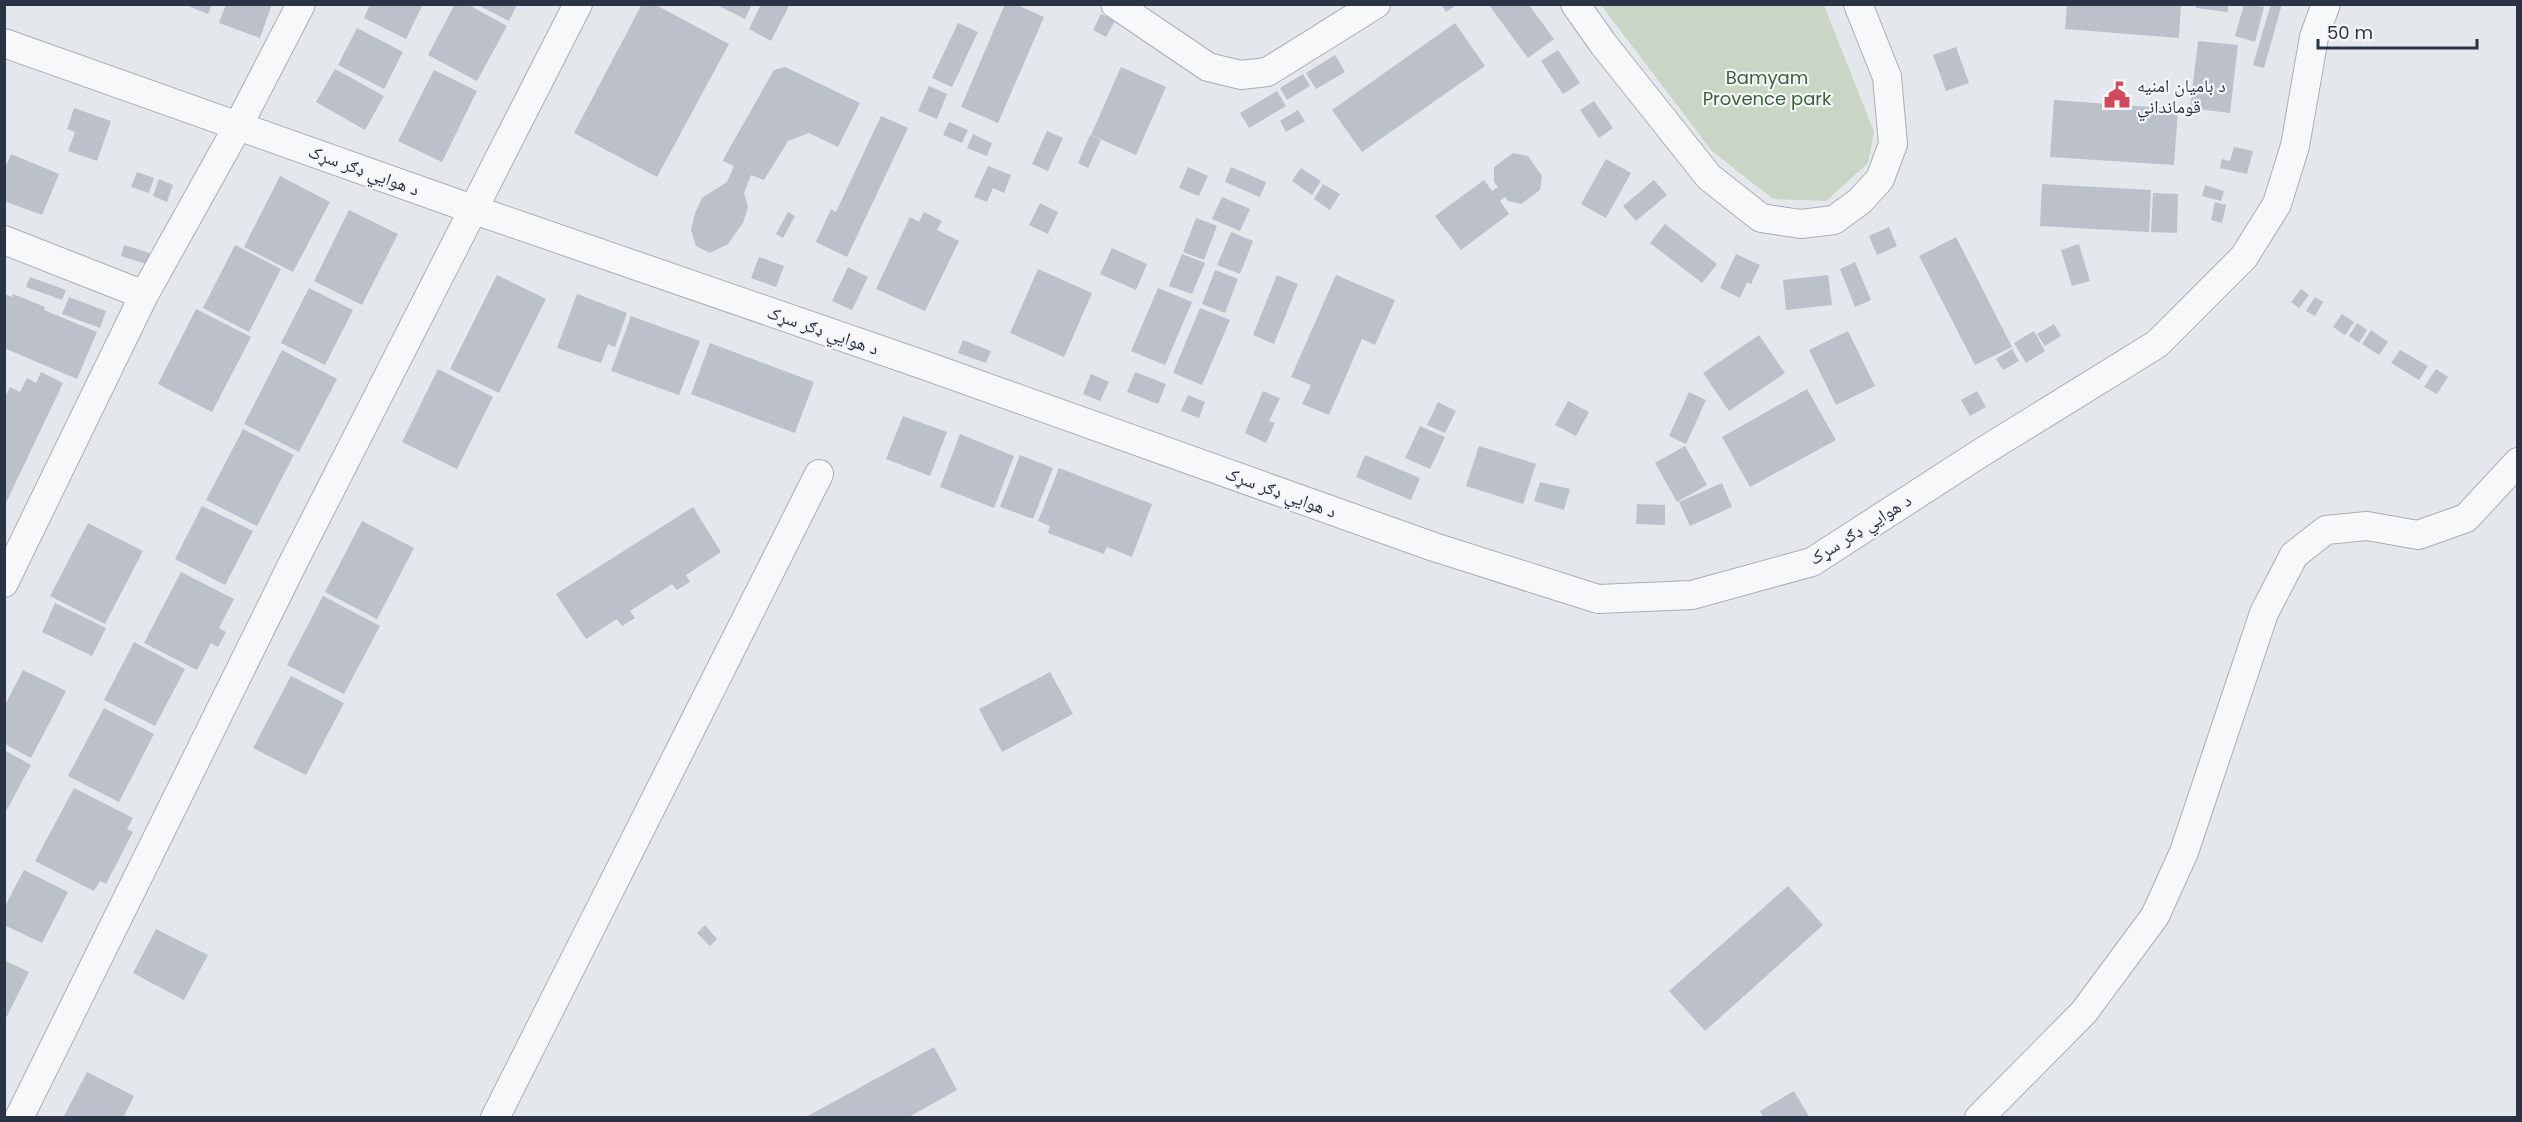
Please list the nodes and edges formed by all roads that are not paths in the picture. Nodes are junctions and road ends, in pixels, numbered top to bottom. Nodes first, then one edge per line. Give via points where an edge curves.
1 (301, 4) edge
2 (578, 4) edge
3 (1115, 4) edge
4 (1376, 4) edge
5 (1575, 4) edge
6 (1858, 4) edge
7 (2326, 4) edge
8 (4, 43) edge
9 (238, 126) junction
10 (472, 208) junction
11 (4, 240) edge
12 (144, 295) junction
13 (2517, 462) edge
14 (819, 474) dead end
15 (4, 583) edge
16 (19, 1118) edge
17 (495, 1118) edge
18 (1979, 1118) edge

1 - 9 street
2 - 10 street
3 - 4 street via 1208,67 1241,75 1267,72
5 - 6 street via 1709,177 1761,218 1801,224 1834,220 1860,201 1880,179 1893,144 1887,77
7 - 10 street, د هوايي ډګر سړک via 2314,37 2295,146 2277,204 2244,257 2157,344 1812,562 1692,595 1598,599 1434,547
8 - 9 street, د هوايي ډګر سړک
9 - 10 street, د هوايي ډګر سړک
9 - 12 street
10 - 16 street
11 - 12 street
12 - 15 street
13 - 18 street via 2466,518 2418,535 2367,526 2326,530 2294,555 2264,613 2184,852 2155,916 2084,1012
14 - 17 street

